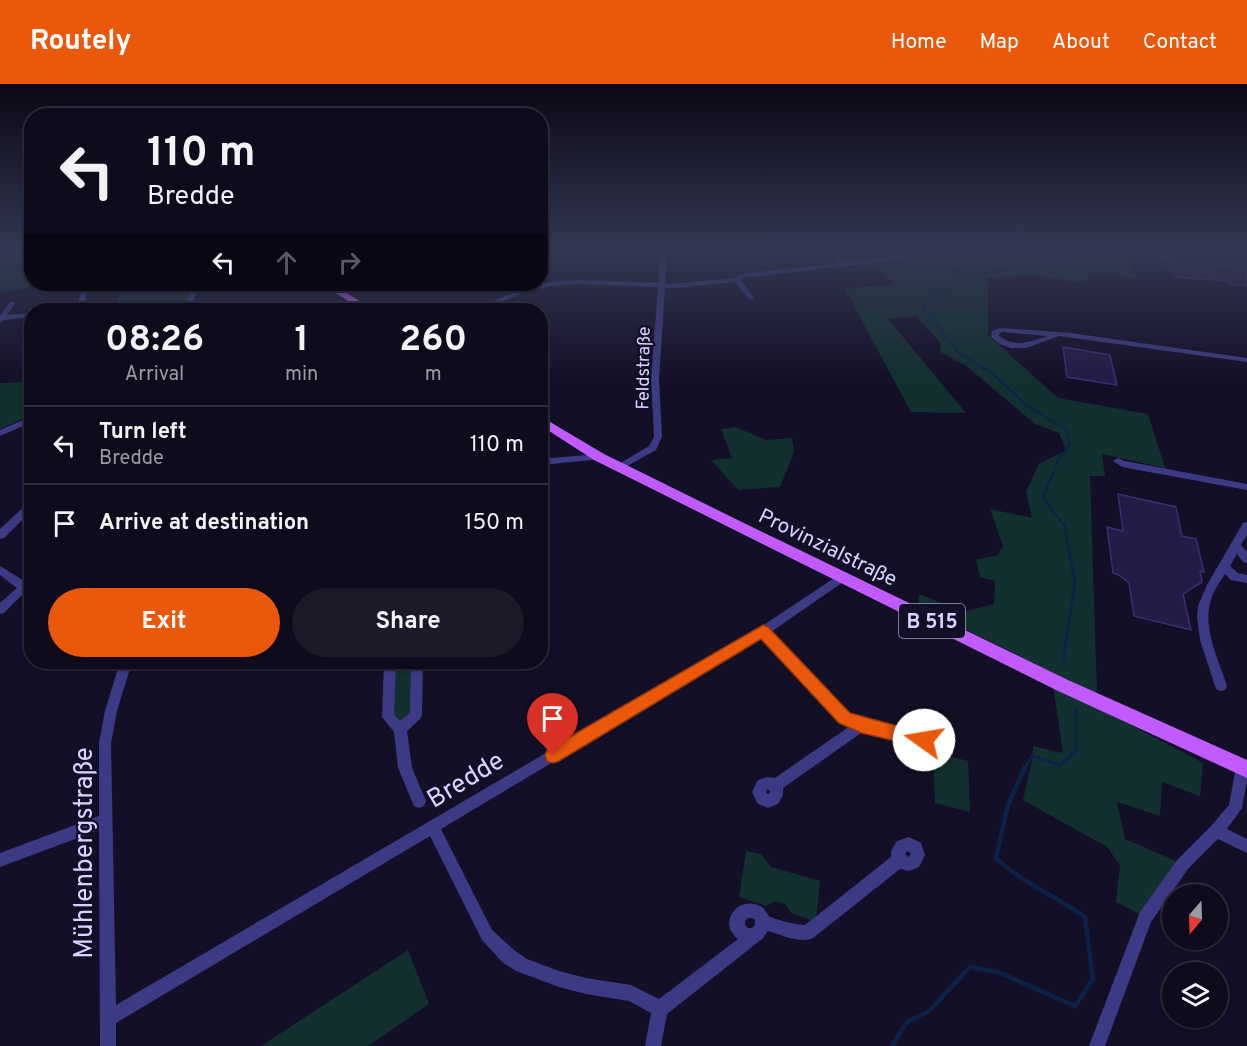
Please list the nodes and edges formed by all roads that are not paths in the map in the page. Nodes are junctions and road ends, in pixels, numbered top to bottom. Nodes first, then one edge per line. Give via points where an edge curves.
1 (343, 294) edge
2 (509, 294) edge
3 (662, 294) edge
4 (748, 294) edge
5 (751, 298) dead end
6 (12, 303) dead end
7 (357, 303) edge
8 (491, 303) edge
9 (24, 316) edge
10 (1, 319) edge
11 (1059, 334) junction
12 (1247, 360) edge
13 (24, 422) edge
14 (548, 425) edge
15 (0, 433) edge
16 (599, 457) junction
17 (548, 461) edge
18 (1118, 461) dead end
19 (620, 467) junction
20 (1247, 487) edge
21 (24, 512) edge
22 (1247, 526) edge
23 (0, 535) edge
24 (1236, 546) junction
25 (1247, 559) edge
26 (1224, 567) junction
27 (0, 570) edge
28 (842, 577) junction
29 (1247, 579) edge
30 (0, 610) edge
31 (763, 631) junction
32 (124, 669) edge
33 (390, 669) edge
34 (417, 669) edge
35 (1221, 686) dead end
36 (862, 725) junction
37 (400, 729) junction
38 (924, 740) dead end
39 (1245, 768) edge
40 (775, 786) dead end
41 (419, 801) dead end
42 (105, 821) junction
43 (432, 826) junction
44 (1216, 831) junction
45 (1247, 846) edge
46 (901, 859) dead end
47 (0, 860) edge
48 (660, 1009) junction
49 (109, 1018) junction
50 (108, 1046) edge
51 (653, 1046) edge
52 (1097, 1046) edge

1 - 7 main road
2 - 8 street
3 - 19 street, Feldstraße via 655,379 658,437 653,448
4 - 5 street
6 - 10 street
9 - 10 street
11 - 11 street via 1001,330 995,338 1023,347
11 - 12 street
13 - 15 street
14 - 16 main road, B 515
16 - 17 street
16 - 19 main road, B 515
18 - 20 street
19 - 28 main road, Provinzialstraße / B 515
21 - 23 street
22 - 24 street
24 - 25 street
24 - 26 street
26 - 29 street via 1236,577
26 - 35 street via 1207,594 1204,609 1208,645
27 - 30 street via 23,589
28 - 31 street, Bredde
28 - 39 main road, Provinzialstraße / B 515 via 1062,685
31 - 36 street via 837,712
31 - 43 street, Bredde
32 - 42 street, Mühlenbergstraße via 105,742
33 - 37 street via 388,717
34 - 37 street via 416,715
36 - 38 street
36 - 40 street
37 - 41 street via 405,768
39 - 44 street via 1235,808
42 - 47 street
42 - 49 street, Mühlenbergstraße
43 - 48 street via 488,934 508,956 559,979 631,993
43 - 49 street, Bredde
44 - 45 street
44 - 52 street via 1183,864 1145,917
46 - 48 street via 808,933 759,927
48 - 51 street
49 - 50 street, Mühlenbergstraße

